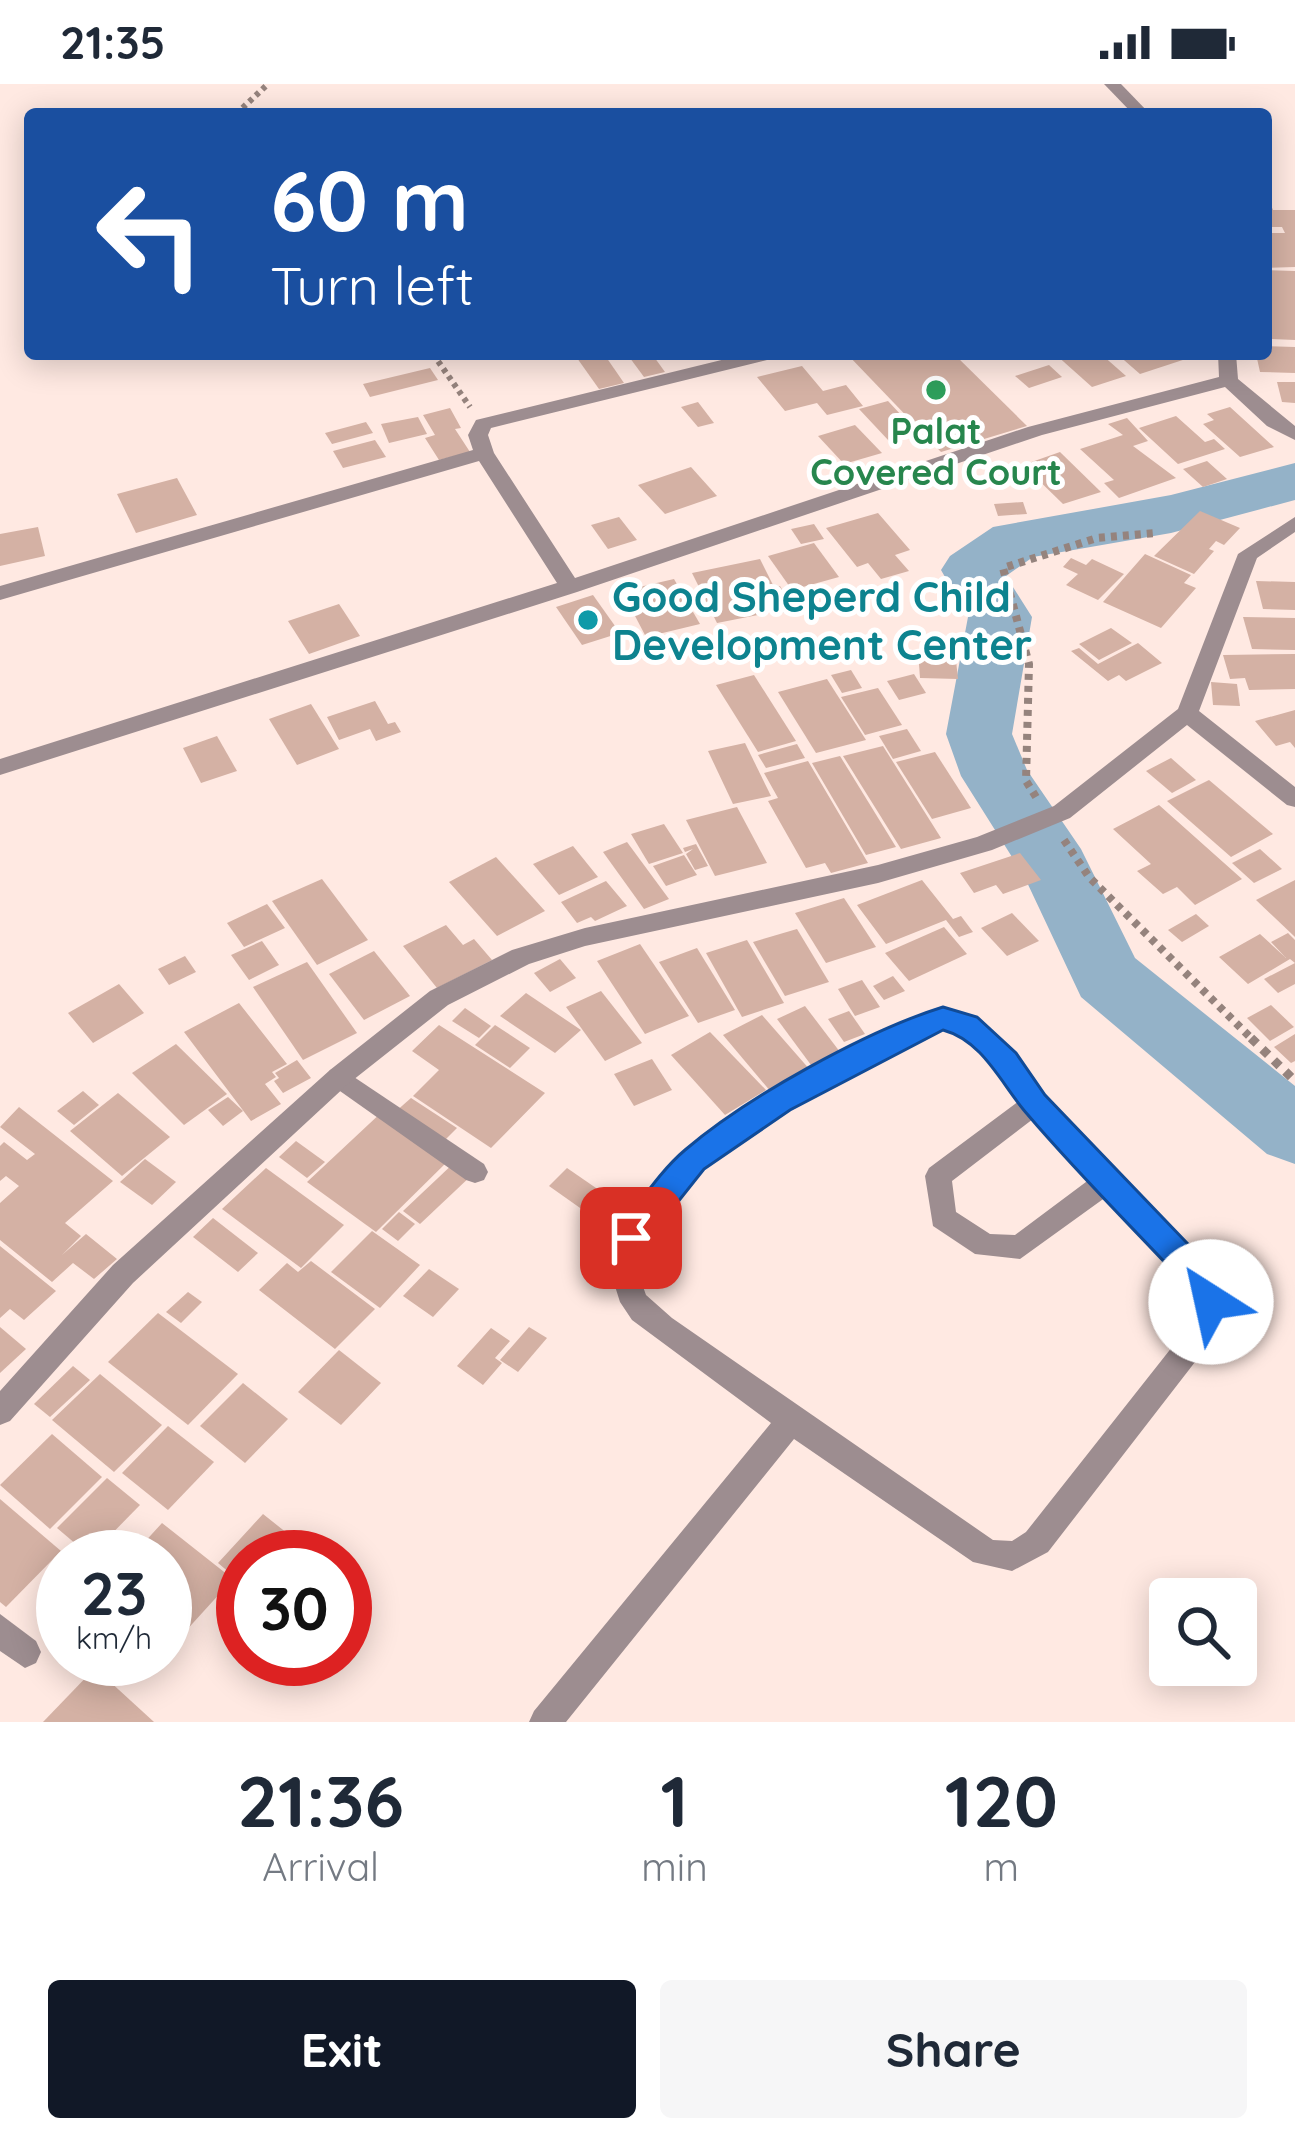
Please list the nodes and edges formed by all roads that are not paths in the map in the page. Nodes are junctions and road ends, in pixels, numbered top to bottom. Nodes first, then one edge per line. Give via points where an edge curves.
1 (1112, 84) edge
2 (1136, 108) edge
3 (744, 360) edge
4 (1227, 360) edge
5 (1229, 381) junction
6 (1295, 434) edge
7 (484, 453) junction
8 (1295, 523) edge
9 (570, 587) junction
10 (0, 593) edge
11 (1187, 712) junction
12 (0, 767) edge
13 (1295, 800) edge
14 (339, 1077) junction
15 (1035, 1103) junction
16 (475, 1172) dead end
17 (1108, 1180) junction
18 (0, 1412) edge
19 (790, 1422) junction
20 (0, 1630) edge
21 (25, 1652) dead end
22 (545, 1722) edge

1 - 2 street
3 - 7 street via 483,424
4 - 5 street
5 - 6 street
5 - 9 street via 1121,404
7 - 9 street
7 - 10 street
8 - 11 street via 1248,554
9 - 12 street
11 - 13 street
11 - 14 street via 1117,773 1036,824 878,874 521,957 439,998
14 - 16 street
14 - 18 street via 123,1274
15 - 17 street
15 - 17 street via 938,1176 943,1218 985,1246 1020,1247
15 - 19 street via 967,1025 943,1019 779,1101 693,1160 662,1195 631,1238 620,1270 632,1301
17 - 19 street via 1201,1279 1209,1322 1019,1556 984,1552
19 - 22 street
20 - 21 street

